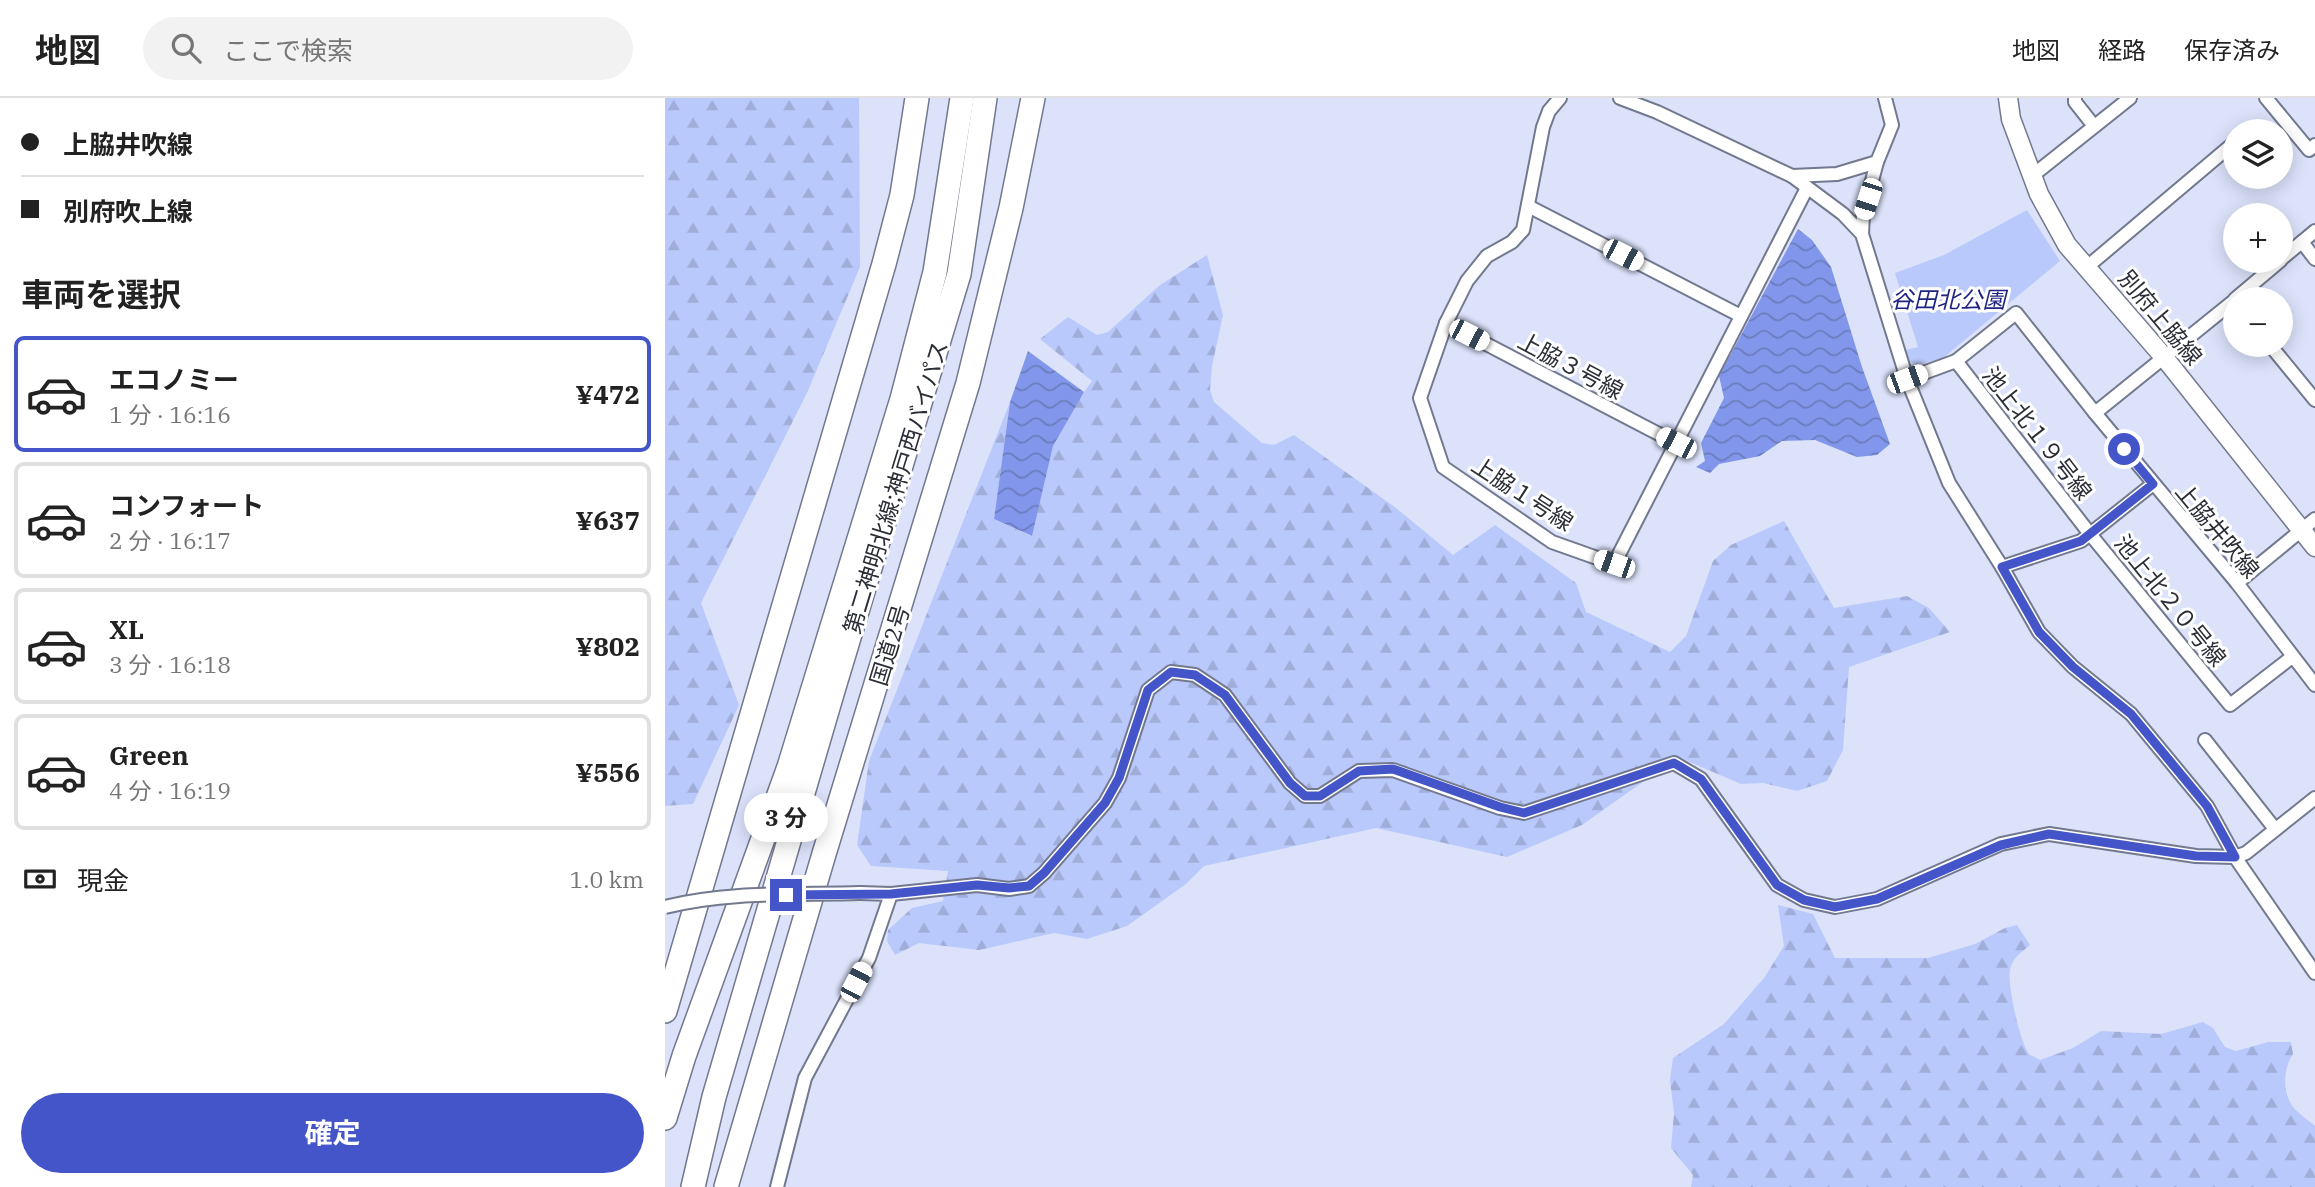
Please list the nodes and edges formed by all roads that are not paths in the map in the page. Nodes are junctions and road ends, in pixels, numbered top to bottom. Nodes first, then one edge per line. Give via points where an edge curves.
1 (917, 98) edge
2 (962, 98) edge
3 (985, 98) edge
4 (1033, 98) edge
5 (1560, 98) edge
6 (1620, 98) edge
7 (1885, 98) edge
8 (2008, 98) edge
9 (2075, 98) edge
10 (2130, 98) edge
11 (2266, 98) edge
12 (2094, 126) junction
13 (2315, 145) edge
14 (2223, 152) edge
15 (1877, 162) junction
16 (1792, 176) junction
17 (2032, 176) junction
18 (1807, 188) junction
19 (1528, 206) junction
20 (2315, 231) edge
21 (1862, 234) junction
22 (2302, 242) junction
23 (2293, 250) edge
24 (2315, 259) edge
25 (2087, 267) junction
26 (2266, 273) edge
27 (2250, 287) edge
28 (2223, 309) edge
29 (1741, 316) junction
30 (1446, 323) junction
31 (2163, 356) junction
32 (2280, 357) edge
33 (1956, 361) junction
34 (1907, 379) junction
35 (2315, 400) edge
36 (2095, 413) junction
37 (1676, 443) junction
38 (2153, 484) junction
39 (2308, 525) edge
40 (2090, 534) junction
41 (2315, 547) edge
42 (2002, 567) junction
43 (2237, 583) junction
44 (2292, 657) junction
45 (2315, 685) edge
46 (2205, 740) dead end
47 (2315, 797) edge
48 (2275, 829) junction
49 (2235, 857) junction
50 (891, 894) junction
51 (665, 907) edge
52 (2315, 973) edge
53 (665, 1010) edge
54 (665, 1118) edge
55 (693, 1187) edge
56 (726, 1187) edge
57 (777, 1187) edge

1 - 53 highway via 902,195 884,264
2 - 54 highway, 第二神明北線;神戸西バイパス via 935,272 902,399 789,766
3 - 55 highway, 第二神明北線;神戸西バイパス via 960,274 714,1097
4 - 56 highway, 国道2号 via 968,383
5 - 19 street, 上脇１号線 via 1543,127
6 - 16 street
7 - 15 street via 1892,125
8 - 17 street, 別府上脇線
9 - 12 street
10 - 12 street
11 - 13 street via 2309,150
12 - 17 street
14 - 25 street
15 - 16 street via 1837,173
15 - 21 street
16 - 18 street
17 - 25 street, 別府上脇線 via 2067,245
18 - 21 street
18 - 29 street, 上脇１号線
19 - 29 street
19 - 30 street, 上脇１号線 via 1523,230 1487,256 1467,281
20 - 22 street
21 - 34 street
22 - 23 street
22 - 24 street
25 - 31 street, 別府上脇線
26 - 27 street
28 - 31 street
29 - 37 street, 上脇１号線
30 - 37 street, 上脇３号線
30 - 37 street, 上脇１号線 via 1420,398 1443,467 1552,542 1614,564
31 - 36 street
31 - 39 street, 別府上脇線
32 - 35 street
33 - 34 street
33 - 36 street, 上脇井吹線 via 2016,313
33 - 40 street, 池上北１９号線
34 - 42 street via 1949,483
36 - 38 street, 上脇井吹線
38 - 40 street, 池上北１９号線
38 - 43 street, 上脇井吹線
39 - 41 street, 別府上脇線
39 - 43 street
40 - 42 street, 池上北２０号線
40 - 44 street, 池上北２０号線 via 2230,705
42 - 49 street via 2039,632 2073,667 2131,714 2207,806
43 - 44 street, 上脇井吹線
44 - 45 street, 上脇井吹線
46 - 48 street
47 - 48 street
48 - 49 street
49 - 50 street via 2196,856 2049,834 2001,845 1877,899 1835,907 1804,900 1777,885 1701,779 1674,763 1524,813 1393,769 1359,771 1320,796 1305,796 1290,783 1225,695 1195,675 1171,672 1148,690 1119,778 1105,803 1029,886 977,885
49 - 52 street
50 - 51 street, bridge via 736,897
50 - 57 street via 869,958 805,1078

